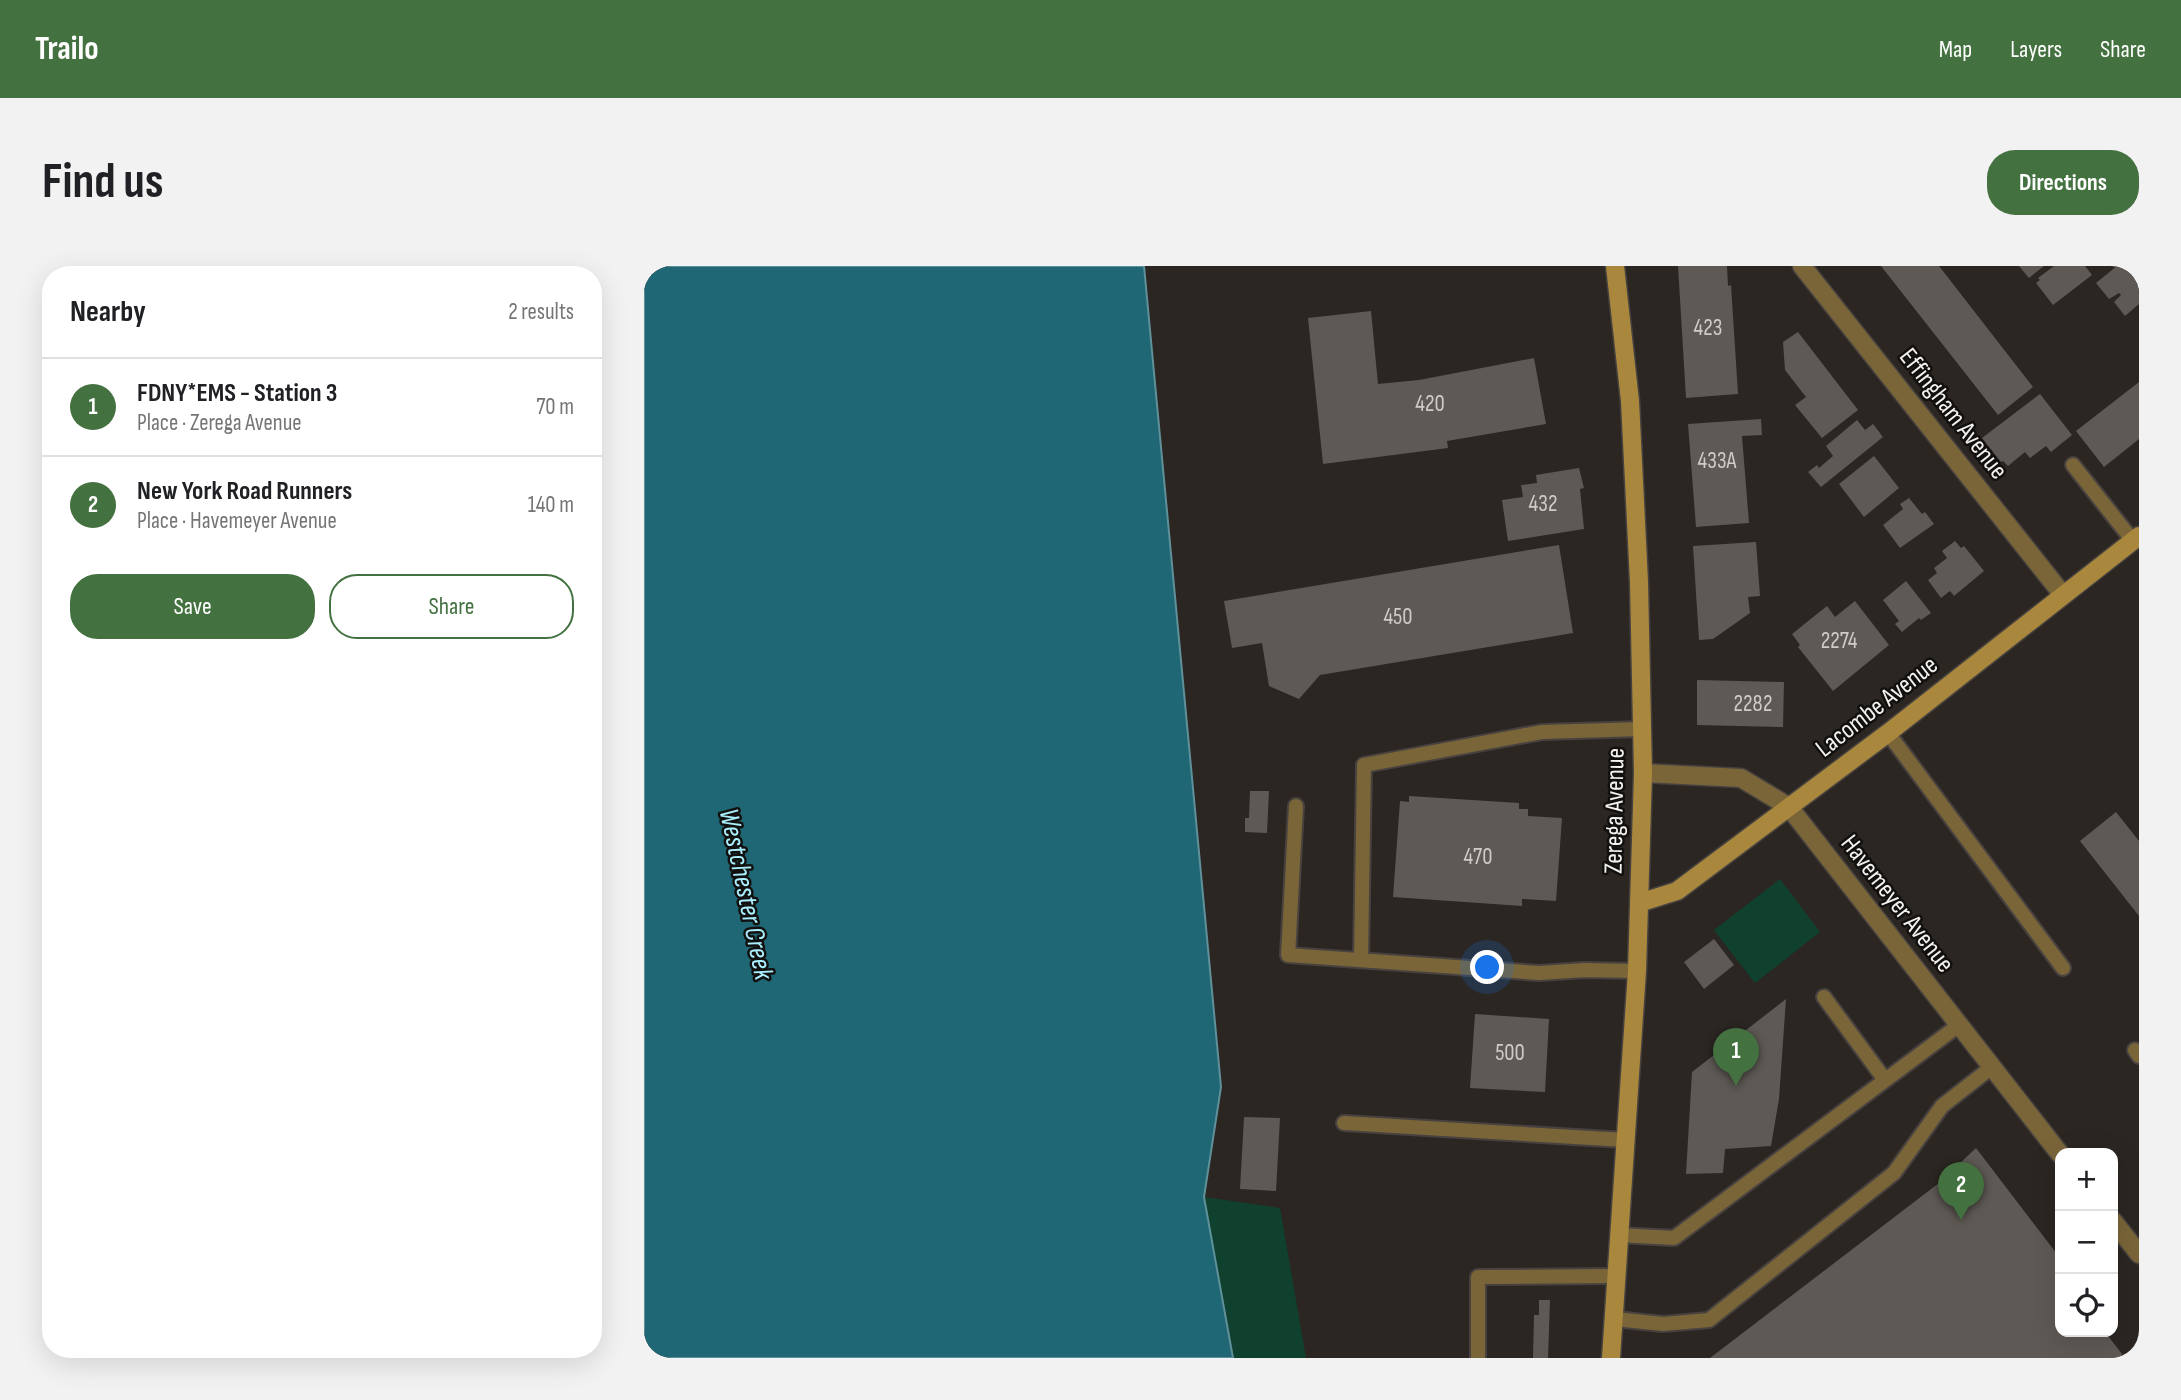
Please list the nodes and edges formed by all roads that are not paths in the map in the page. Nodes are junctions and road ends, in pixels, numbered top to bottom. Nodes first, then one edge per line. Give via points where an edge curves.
1 (1615, 266) edge
2 (1801, 266) edge
3 (2073, 465) dead end
4 (2136, 538) edge
5 (2063, 595) junction
6 (1643, 729) junction
7 (1888, 733) junction
8 (1643, 773) junction
9 (1296, 806) dead end
10 (1789, 807) junction
11 (1639, 904) junction
12 (1361, 960) junction
13 (2063, 968) dead end
14 (1637, 971) junction
15 (1824, 997) dead end
16 (1959, 1025) junction
17 (1992, 1067) junction
18 (1885, 1080) junction
19 (1344, 1123) dead end
20 (1625, 1140) junction
21 (2055, 1148) edge
22 (2118, 1227) edge
23 (1619, 1235) junction
24 (2139, 1254) edge
25 (1616, 1276) junction
26 (1615, 1320) junction
27 (1478, 1358) edge
28 (1611, 1358) edge

1 - 6 main road, Zerega Avenue via 1630,401
2 - 5 street, Effingham Avenue
3 - 4 lane
4 - 5 main road, Lacombe Avenue
5 - 7 main road, Lacombe Avenue
6 - 8 main road, Zerega Avenue
6 - 12 lane via 1542,732 1364,765
7 - 10 main road, Lacombe Avenue
7 - 13 lane
8 - 10 street, Havemeyer Avenue via 1741,778
8 - 11 main road, Zerega Avenue
9 - 12 lane via 1288,955
10 - 11 main road, Lacombe Avenue via 1677,891
10 - 16 street, Havemeyer Avenue
11 - 14 main road, Zerega Avenue
12 - 14 lane via 1539,973
14 - 20 main road, Zerega Avenue
15 - 18 lane
16 - 17 street, Havemeyer Avenue
16 - 18 lane
17 - 21 street, Havemeyer Avenue
17 - 26 lane via 1942,1106 1894,1173 1709,1320 1663,1324
18 - 23 lane via 1674,1238
19 - 20 lane
20 - 23 main road, Zerega Avenue
22 - 24 street
23 - 25 main road, Zerega Avenue
25 - 26 main road, Zerega Avenue
25 - 27 lane via 1478,1277
26 - 28 main road, Zerega Avenue

